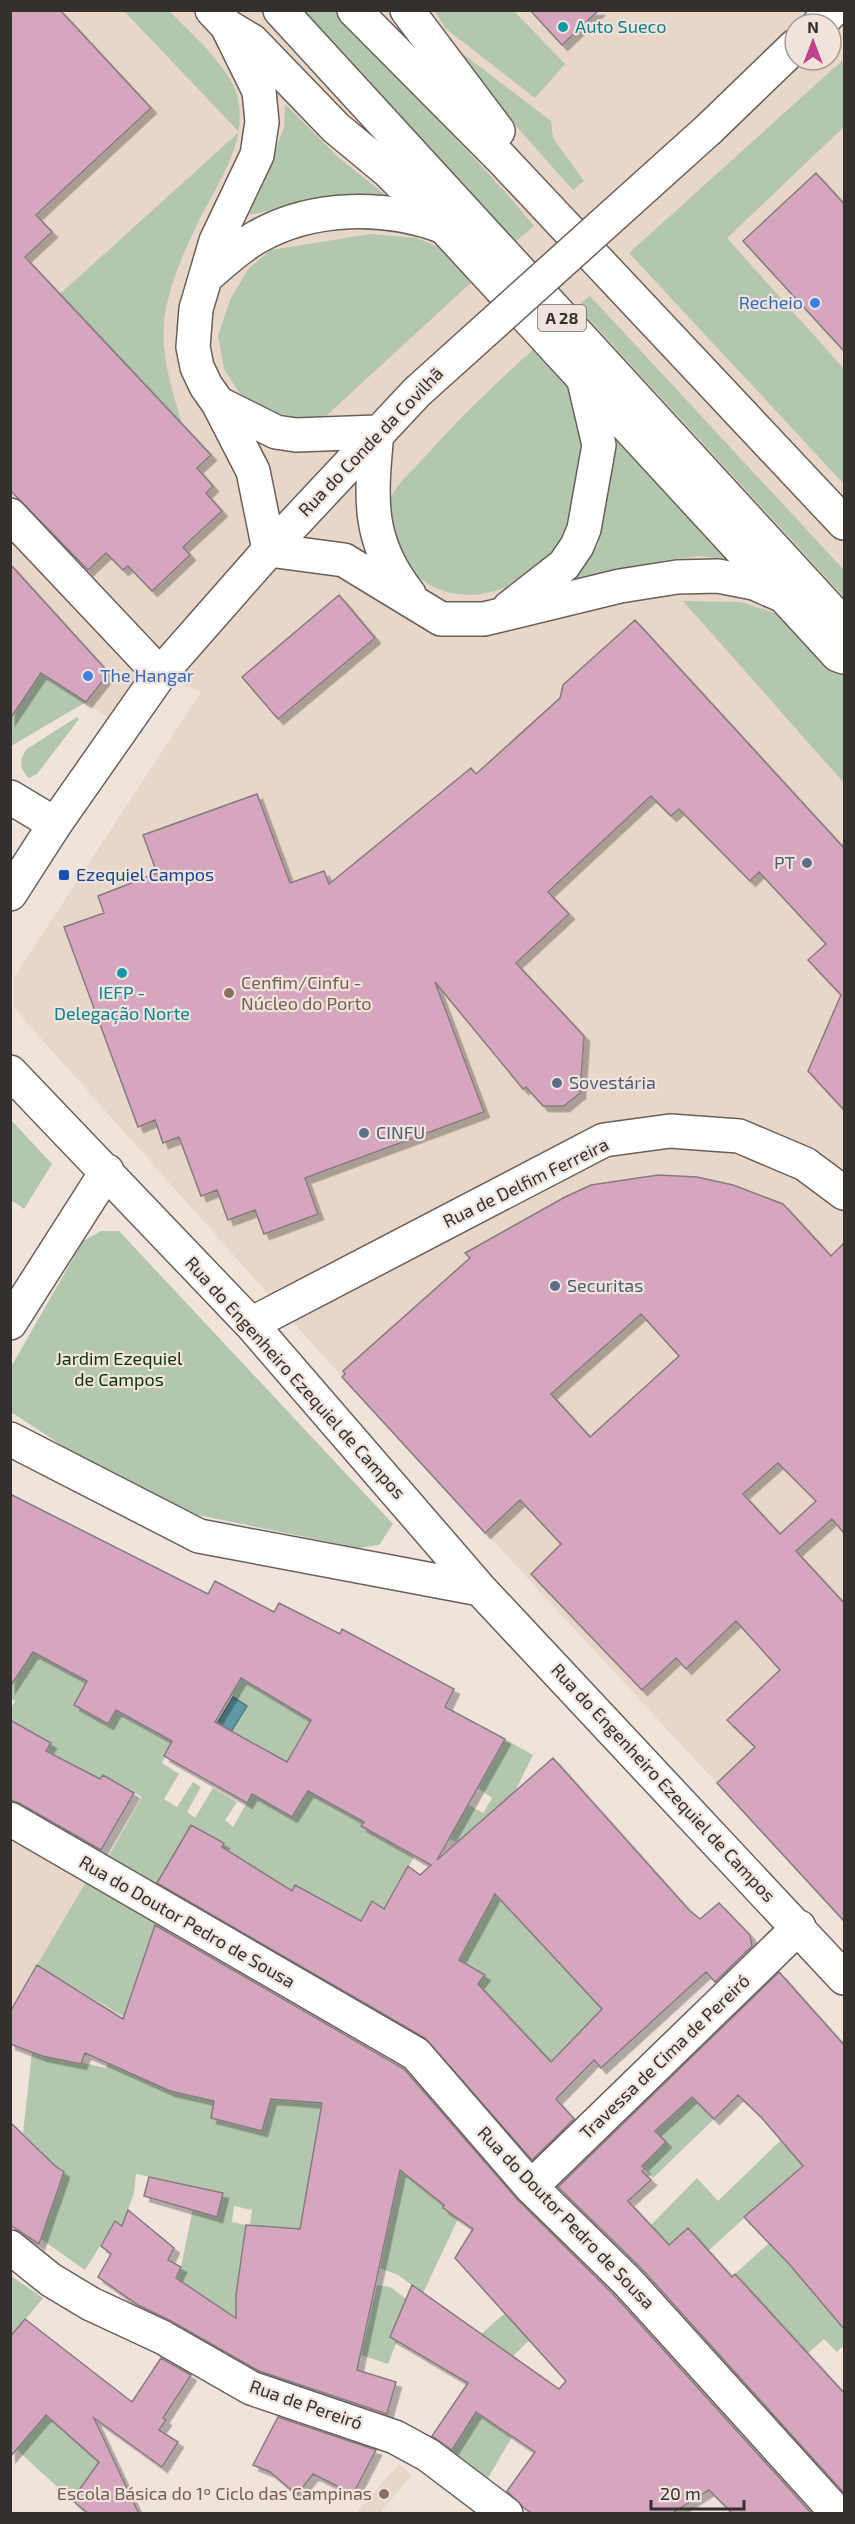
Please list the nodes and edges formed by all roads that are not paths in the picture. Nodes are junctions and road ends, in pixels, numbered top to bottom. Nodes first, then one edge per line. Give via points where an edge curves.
1 (280, 10) edge
2 (354, 10) edge
3 (407, 10) edge
4 (219, 18) edge
5 (783, 58) edge
6 (500, 157) junction
7 (444, 227) junction
8 (206, 277) junction
9 (584, 381) junction
10 (218, 403) junction
11 (377, 432) junction
12 (10, 515) edge
13 (844, 523) edge
14 (269, 550) junction
15 (779, 594) junction
16 (421, 609) junction
17 (501, 613) junction
18 (844, 625) edge
19 (844, 657) edge
20 (160, 674) junction
21 (10, 797) edge
22 (55, 824) junction
23 (10, 894) edge
24 (10, 1072) edge
25 (106, 1171) junction
26 (844, 1193) edge
27 (10, 1323) edge
28 (251, 1324) junction
29 (10, 1439) edge
30 (480, 1589) junction
31 (10, 1819) edge
32 (799, 1927) junction
33 (844, 1978) edge
34 (531, 2187) junction
35 (10, 2247) edge
36 (506, 2514) edge
37 (838, 2514) edge

1 - 18 main road, A 28
2 - 6 main road
3 - 6 main road via 498,130
4 - 7 main road via 252,41 336,128 388,171
4 - 8 main road via 259,91 262,122 256,155 216,241
5 - 11 main road, Rua do Conde da Covilhã, bridge
6 - 13 main road
7 - 8 main road via 416,216 384,212 315,216 256,237
7 - 9 main road
8 - 10 main road via 196,309 193,347 197,367
9 - 15 main road
9 - 17 main road via 599,445 584,529 564,565
10 - 11 main road via 276,432
10 - 14 main road via 253,471
11 - 14 main road, Rua do Conde da Covilhã
11 - 16 main road via 374,519 382,551 395,576
12 - 20 main road
14 - 16 main road via 344,560
14 - 20 main road, Rua do Conde da Covilhã
15 - 17 main road via 753,583 718,576 677,576
15 - 19 main road
16 - 17 main road via 441,619 484,619
20 - 22 main road, Rua do Conde da Covilhã
21 - 22 main road
22 - 23 main road, Rua do Conde da Covilhã
24 - 25 main road, Rua do Engenheiro Ezequiel de Campos
25 - 27 main road
25 - 28 main road, Rua do Engenheiro Ezequiel de Campos
26 - 28 main road, Rua de Delfim Ferreira via 805,1164 739,1136 669,1131 604,1140
28 - 30 main road, Rua do Engenheiro Ezequiel de Campos
29 - 30 main road via 199,1536
30 - 32 main road, Rua do Engenheiro Ezequiel de Campos
31 - 34 main road, Rua do Doutor Pedro de Sousa via 416,2054
32 - 33 main road, Rua do Engenheiro Ezequiel de Campos
32 - 34 main road, Travessa de Cima de Pereiró
34 - 37 main road, Rua do Doutor Pedro de Sousa via 627,2281
35 - 36 main road, Rua de Pereiró via 51,2280 91,2304 162,2337 251,2388 395,2437 428,2455

